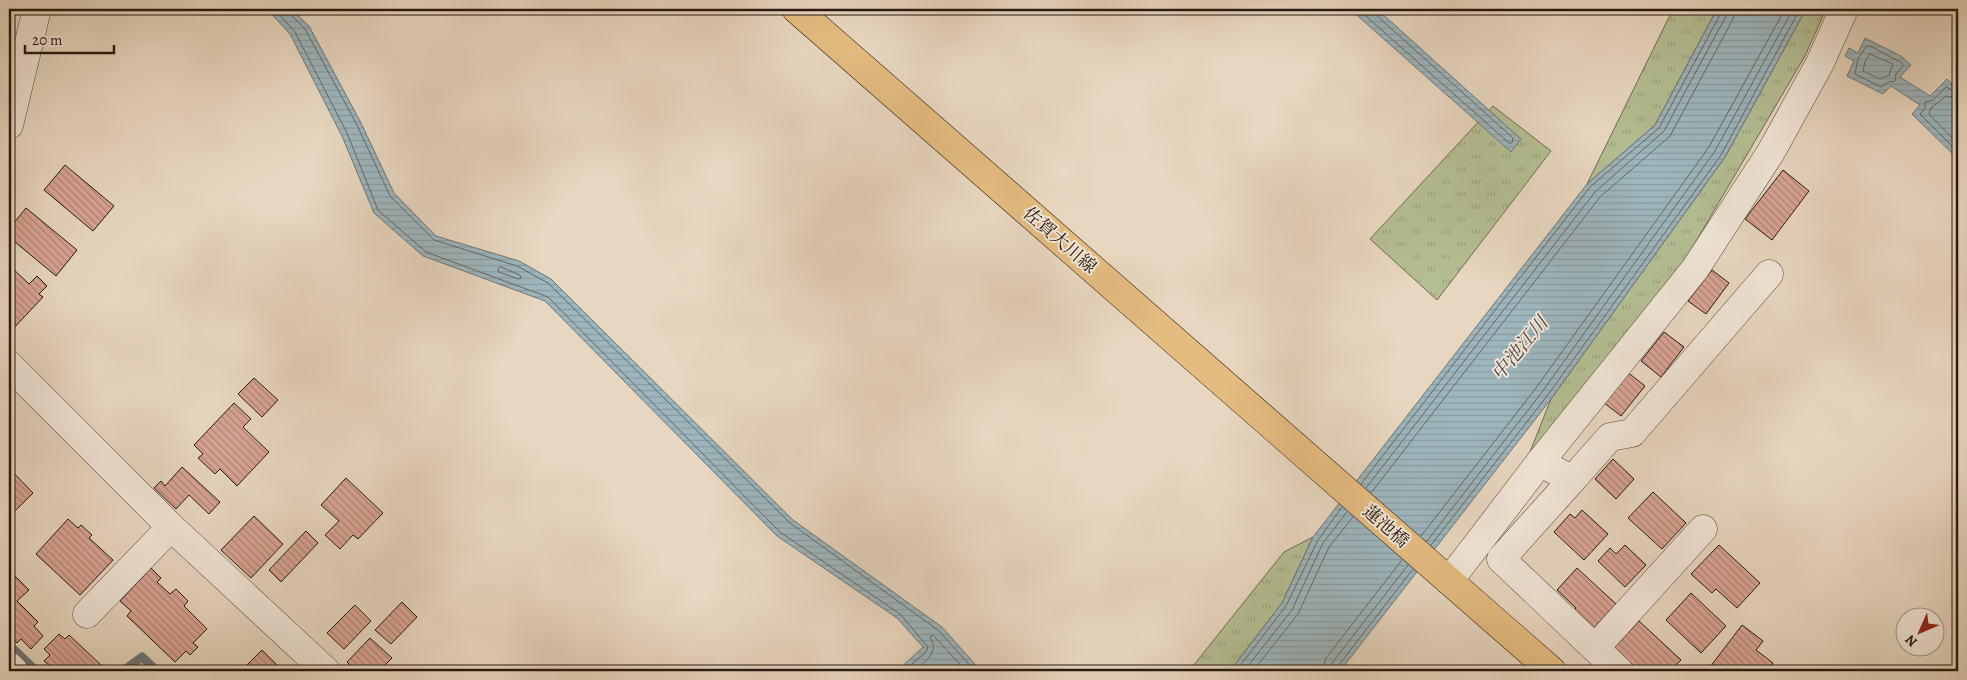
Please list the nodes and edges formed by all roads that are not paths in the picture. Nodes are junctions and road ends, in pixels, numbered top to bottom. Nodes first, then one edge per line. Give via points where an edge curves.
1 (37, 9) edge
2 (796, 9) edge
3 (1844, 9) edge
4 (9, 125) edge
5 (1769, 274) dead end
6 (9, 365) edge
7 (1540, 462) junction
8 (1324, 471) joint
9 (1572, 480) junction
10 (171, 527) junction
11 (1703, 529) dead end
12 (1448, 581) junction
13 (87, 614) dead end
14 (1594, 648) junction
15 (9, 666) edge
16 (14, 671) edge
17 (326, 671) edge
18 (1552, 671) edge
19 (1619, 671) edge

1 - 4 street
2 - 8 main road, 佐賀大川線
3 - 7 street via 1820,63 1771,152 1695,269
5 - 9 street via 1632,432 1610,437
6 - 10 street
7 - 9 street
7 - 12 street
8 - 12 main road, 蓮池橋
9 - 14 street via 1501,559
10 - 13 street
10 - 17 street
11 - 14 street
12 - 18 main road
14 - 19 street
15 - 16 street

